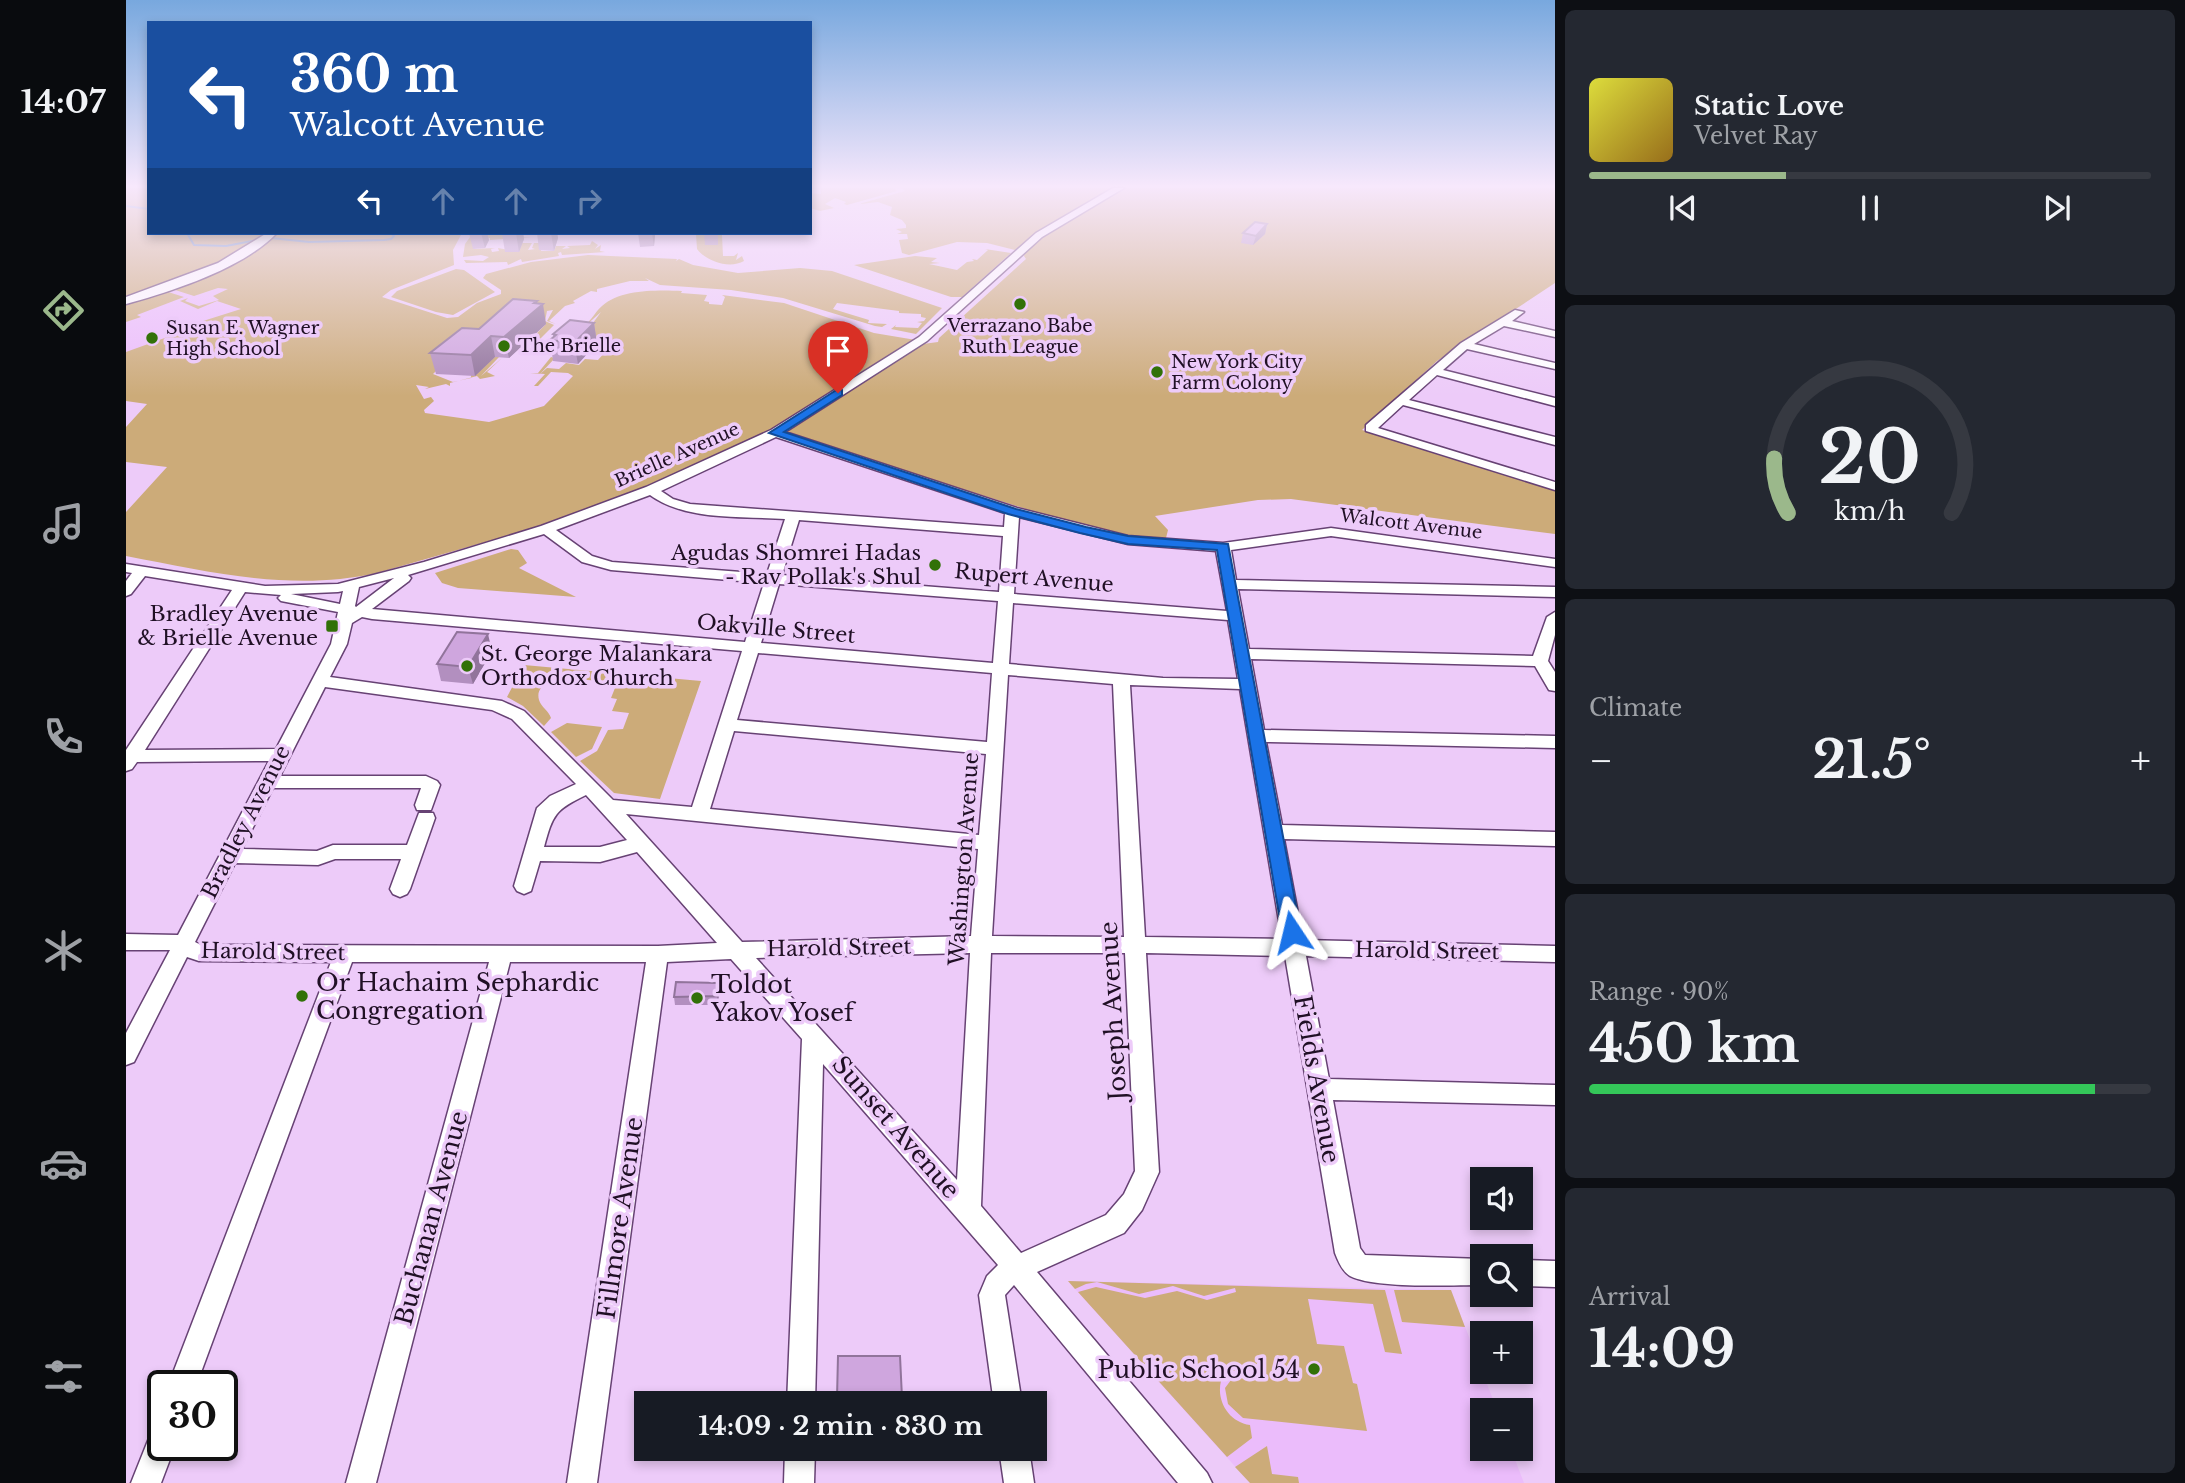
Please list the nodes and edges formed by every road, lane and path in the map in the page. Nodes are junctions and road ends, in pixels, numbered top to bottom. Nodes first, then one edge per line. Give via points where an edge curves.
1 (240, 257) edge
2 (1013, 257) edge
3 (126, 301) edge
4 (1518, 312) dead end
5 (1503, 322) junction
6 (1555, 334) edge
7 (1465, 345) junction
8 (1555, 366) edge
9 (1433, 371) junction
10 (1400, 401) junction
11 (1555, 402) edge
12 (775, 433) junction
13 (1555, 441) edge
14 (1555, 486) edge
15 (651, 490) junction
16 (1012, 511) junction
17 (793, 516) junction
18 (546, 529) junction
19 (1010, 532) junction
20 (1223, 547) junction
21 (1555, 563) edge
22 (429, 565) junction
23 (134, 569) edge
24 (773, 579) junction
25 (1230, 584) junction
26 (352, 585) junction
27 (241, 587) junction
28 (126, 591) edge
29 (1555, 592) edge
30 (1004, 597) junction
31 (1236, 615) junction
32 (349, 616) junction
33 (1555, 617) edge
34 (752, 648) junction
35 (1243, 654) junction
36 (1540, 661) junction
37 (999, 669) junction
38 (1121, 679) junction
39 (320, 681) junction
40 (1248, 684) junction
41 (1555, 686) edge
42 (728, 724) junction
43 (1257, 736) junction
44 (1555, 742) edge
45 (994, 749) junction
46 (281, 755) junction
47 (128, 759) edge
48 (268, 782) junction
49 (588, 786) junction
50 (608, 806) junction
51 (699, 814) junction
52 (1274, 832) junction
53 (1555, 839) edge
54 (638, 843) junction
55 (988, 843) junction
56 (413, 852) junction
57 (532, 854) junction
58 (229, 856) junction
59 (524, 886) dead end
60 (400, 889) dead end
61 (126, 942) edge
62 (182, 946) junction
63 (981, 946) junction
64 (1136, 946) junction
65 (1294, 948) junction
66 (734, 949) junction
67 (345, 953) junction
68 (502, 954) junction
69 (658, 954) junction
70 (1555, 954) edge
71 (813, 1033) junction
72 (126, 1055) edge
73 (1319, 1089) junction
74 (1555, 1095) edge
75 (968, 1210) junction
76 (1017, 1268) junction
77 (1470, 1272) edge
78 (1533, 1273) edge
79 (1555, 1274) edge
80 (189, 1370) edge
81 (801, 1391) edge
82 (1006, 1391) edge
83 (154, 1461) edge
84 (800, 1461) edge
85 (1016, 1461) edge
86 (146, 1483) edge
87 (361, 1483) edge
88 (582, 1483) edge
89 (799, 1483) edge
90 (1019, 1483) edge
91 (1197, 1483) edge

1 - 3 street
2 - 12 street, Brielle Avenue via 923,339
4 - 5 street
5 - 6 street
5 - 7 street
7 - 8 street
7 - 9 street
9 - 10 street
9 - 11 street
10 - 13 street
10 - 14 street via 1371,430
12 - 15 street, Brielle Avenue
12 - 16 street, Walcott Avenue
15 - 17 street via 668,502 689,508
15 - 18 street, Brielle Avenue
16 - 19 street, Washington Avenue
16 - 20 street, Walcott Avenue via 1128,540
17 - 19 street
17 - 24 street
18 - 22 street, Brielle Avenue
18 - 24 street, Rupert Avenue via 597,563
19 - 30 street, Washington Avenue
20 - 21 street, Walcott Avenue via 1331,532
20 - 25 street, Fields Avenue
22 - 26 street, Brielle Avenue
22 - 32 street, Brielle Avenue
23 - 27 street, Brielle Avenue
23 - 28 street
24 - 30 street, Rupert Avenue
24 - 34 street
25 - 29 street
25 - 31 street, Fields Avenue
26 - 27 street, Brielle Avenue via 296,591
26 - 32 street, Bradley Avenue
27 - 32 street, Brielle Avenue
27 - 47 street
30 - 31 street, Rupert Avenue
30 - 37 street, Washington Avenue
31 - 35 street, Fields Avenue
32 - 34 street, Oakville Street
32 - 39 street, Bradley Avenue
33 - 36 street
34 - 37 street, Oakville Street
34 - 42 street
35 - 36 street
35 - 40 street, Fields Avenue
36 - 41 street
37 - 38 street, Oakville Street
37 - 45 street, Washington Avenue
38 - 40 street, Oakville Street
38 - 64 street, Joseph Avenue
39 - 46 street, Bradley Avenue
39 - 49 street, Sunset Avenue via 509,709
40 - 43 street, Fields Avenue
42 - 45 street
42 - 51 street
43 - 44 street
43 - 52 street, Fields Avenue
45 - 55 street, Washington Avenue
46 - 47 street
46 - 48 street, Bradley Avenue
48 - 56 street via 426,782 430,785
48 - 58 street, Bradley Avenue
49 - 50 street, Sunset Avenue
49 - 57 street via 548,808
50 - 51 street
50 - 54 street, Sunset Avenue
51 - 55 street
52 - 53 street
52 - 65 street, Fields Avenue
54 - 57 street via 617,854
54 - 66 street, Sunset Avenue
55 - 63 street, Washington Avenue
56 - 58 street via 332,852 318,858
56 - 60 street
57 - 59 street
58 - 62 street, Bradley Avenue
61 - 62 street, Harold Street via 171,941
62 - 67 street, Harold Street via 199,953
62 - 72 street, Bradley Avenue
63 - 64 street, Harold Street
63 - 66 street, Harold Street
63 - 75 street, Washington Avenue
64 - 65 street, Harold Street
64 - 76 street, Joseph Avenue via 1147,1172 1133,1202 1115,1224
65 - 70 street, Harold Street
65 - 73 street, Fields Avenue
66 - 69 street, Harold Street
66 - 71 street, Sunset Avenue
67 - 68 street, Harold Street
67 - 80 street
68 - 69 street, Harold Street
68 - 87 street, Buchanan Avenue
69 - 88 street, Fillmore Avenue
71 - 75 street, Sunset Avenue
71 - 81 street
73 - 74 street
73 - 77 street, Fields Avenue via 1348,1253 1356,1265 1381,1270
75 - 76 street, Sunset Avenue
76 - 82 street via 1003,1276 992,1295
76 - 91 street, Sunset Avenue
78 - 79 street
83 - 86 street
84 - 89 street
85 - 90 street

